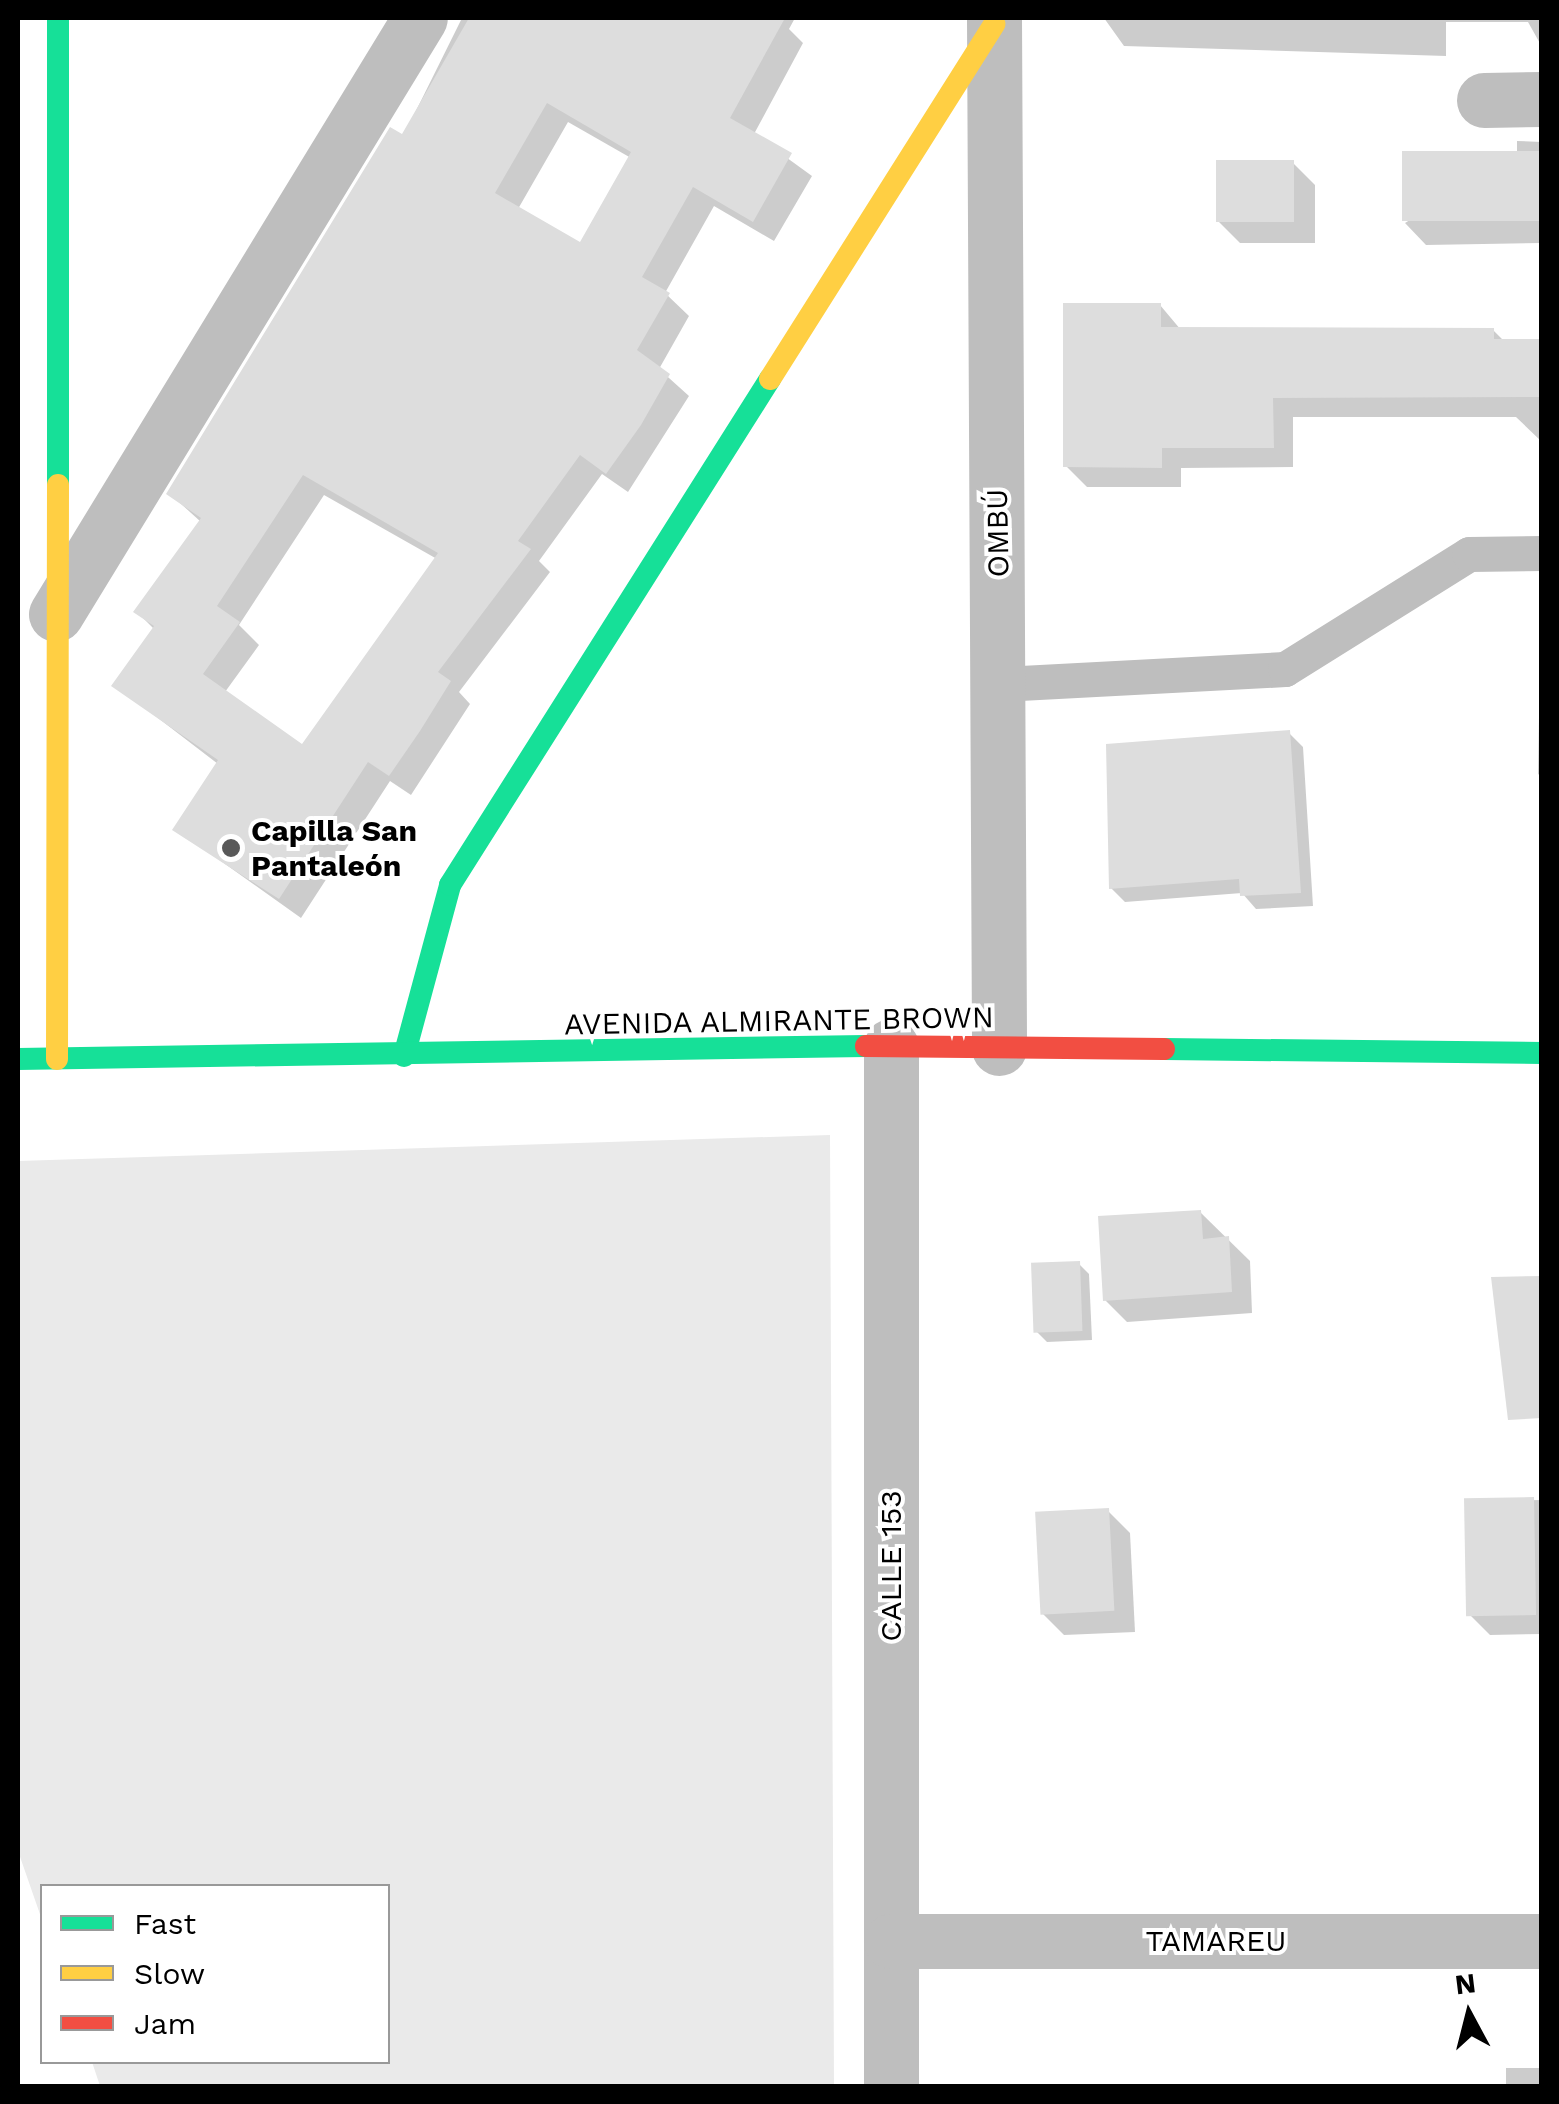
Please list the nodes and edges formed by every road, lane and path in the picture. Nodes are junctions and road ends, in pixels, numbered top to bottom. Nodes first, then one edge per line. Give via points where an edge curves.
1 (58, 18) edge
2 (420, 18) edge
3 (994, 21) edge
4 (1542, 99) edge
5 (1484, 100) dead end
6 (1542, 553) edge
7 (56, 614) junction
8 (1000, 684) junction
9 (891, 1046) junction
10 (999, 1048) junction
11 (1542, 1053) edge
12 (404, 1056) junction
13 (57, 1058) junction
14 (18, 1059) edge
15 (891, 1940) junction
16 (1542, 1940) edge
17 (891, 2086) edge

1 - 7 street
2 - 7 street
3 - 8 street, OMBÚ
3 - 12 street via 450,885
4 - 5 street
6 - 8 lane via 1469,554 1285,669
7 - 13 street
8 - 10 street, OMBÚ
9 - 10 street, AVENIDA ALMIRANTE BROWN
9 - 12 street, AVENIDA ALMIRANTE BROWN
9 - 15 street, CALLE 153
10 - 11 street, AVENIDA ALMIRANTE BROWN
12 - 13 street, AVENIDA ALMIRANTE BROWN
13 - 14 street, AVENIDA ALMIRANTE BROWN
15 - 16 street, TAMAREU
15 - 17 street, CALLE 153

